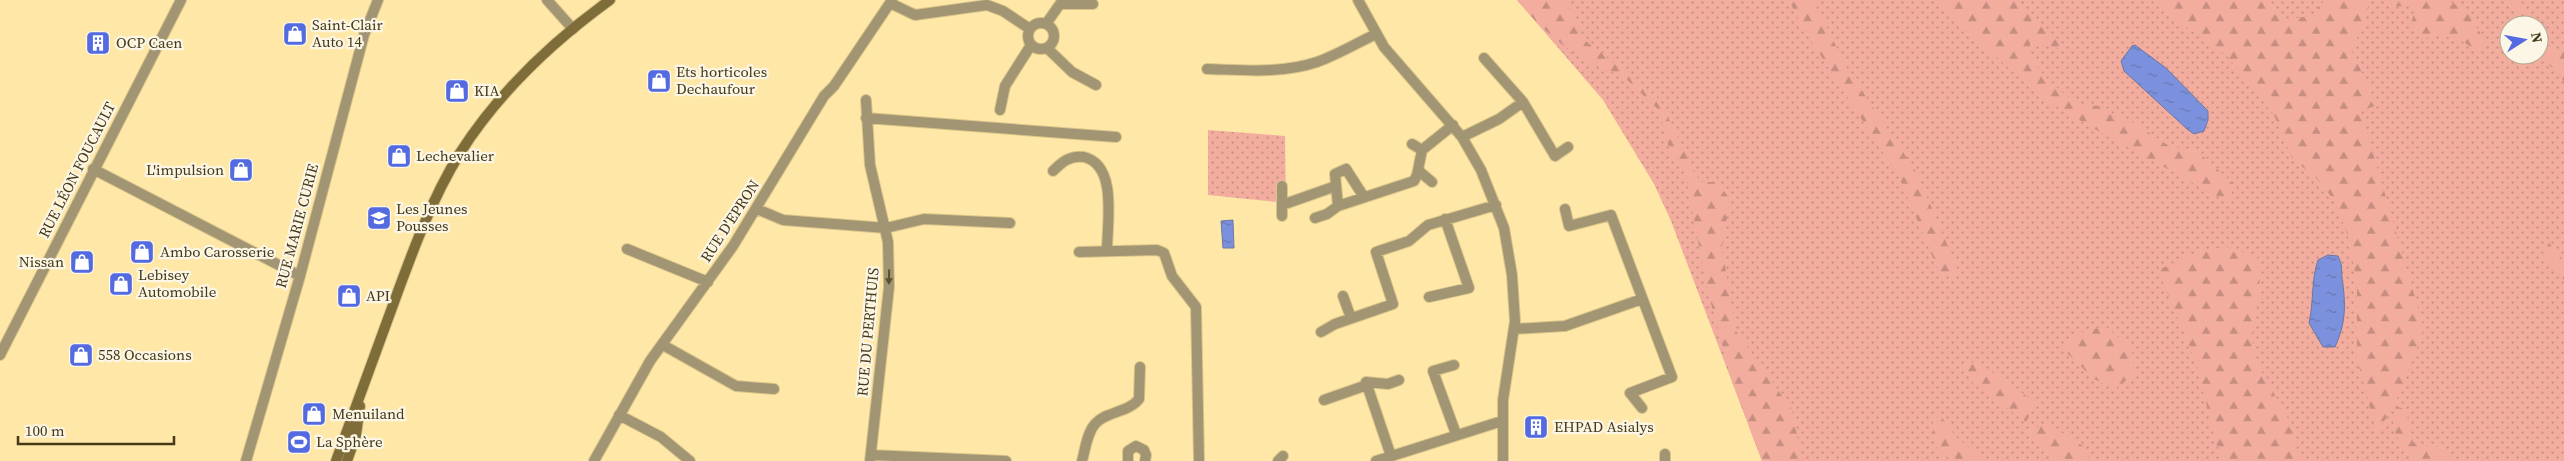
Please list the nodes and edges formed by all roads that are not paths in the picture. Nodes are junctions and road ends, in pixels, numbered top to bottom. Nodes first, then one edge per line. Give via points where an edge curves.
1 (182, 0) edge
2 (378, 0) edge
3 (547, 0) edge
4 (610, 0) edge
5 (1358, 0) edge
6 (891, 1) edge
7 (966, 4) edge
8 (1093, 4) dead end
9 (1046, 24) junction
10 (573, 29) junction
11 (1030, 29) junction
12 (1376, 34) junction
13 (1031, 45) junction
14 (1047, 48) junction
15 (1484, 58) dead end
16 (1207, 69) dead end
17 (1096, 85) dead end
18 (866, 100) dead end
19 (1523, 102) junction
20 (1000, 110) dead end
21 (866, 118) junction
22 (1453, 125) junction
23 (1116, 137) dead end
24 (1462, 137) junction
25 (1412, 144) dead end
26 (1568, 147) dead end
27 (1422, 150) junction
28 (93, 169) junction
29 (1053, 171) dead end
30 (1418, 171) junction
31 (1432, 182) dead end
32 (1282, 186) dead end
33 (1336, 186) junction
34 (1364, 198) junction
35 (1282, 205) junction
36 (1496, 205) junction
37 (1338, 206) junction
38 (756, 209) junction
39 (1565, 209) dead end
40 (1282, 216) dead end
41 (1315, 218) dead end
42 (1445, 219) junction
43 (1010, 223) dead end
44 (886, 228) junction
45 (627, 249) dead end
46 (1106, 251) junction
47 (1079, 252) dead end
48 (300, 276) junction
49 (708, 282) junction
50 (1343, 296) dead end
51 (1429, 297) dead end
52 (1642, 299) junction
53 (1351, 318) junction
54 (1514, 329) junction
55 (1321, 332) dead end
56 (663, 345) junction
57 (0, 355) edge
58 (1454, 365) dead end
59 (1140, 368) dead end
60 (1399, 380) dead end
61 (1367, 385) junction
62 (363, 386) junction
63 (774, 390) dead end
64 (1324, 400) dead end
65 (1642, 408) dead end
66 (619, 416) junction
67 (1502, 421) junction
68 (1456, 434) junction
69 (1391, 456) junction
70 (871, 458) edge
71 (1147, 460) edge
72 (246, 461) edge
73 (336, 461) edge
74 (347, 461) edge
75 (594, 461) edge
76 (690, 461) edge
77 (1006, 461) edge
78 (1082, 461) edge
79 (1128, 461) edge
80 (1199, 461) edge
81 (1376, 461) edge
82 (1503, 461) edge

1 - 28 street, RUE LÉON FOUCAULT
2 - 48 street, RUE MARIE CURIE via 364,35
3 - 10 street
4 - 10 main road
5 - 12 street
6 - 7 street via 915,16
6 - 38 street, RUE D'EPRON via 819,103
7 - 11 street via 992,7
8 - 9 street via 1060,4
9 - 11 street via 1035,24
9 - 14 street via 1054,34 1053,42
10 - 62 main road via 505,93 460,154 412,252
11 - 13 street
12 - 16 street via 1319,62 1299,67
12 - 22 street
13 - 14 street
13 - 20 street via 1005,86
14 - 17 street via 1072,72
15 - 19 street
18 - 21 street, RUE DU PERTHUIS
19 - 24 street via 1499,119
19 - 26 street via 1555,156
21 - 23 street
21 - 44 street, RUE DU PERTHUIS via 870,164
22 - 24 street
22 - 27 street
24 - 36 street
25 - 27 street
27 - 30 street
28 - 48 street
28 - 57 street, RUE LÉON FOUCAULT
29 - 46 street via 1064,160 1079,156 1100,165 1107,182
30 - 31 street
30 - 34 street via 1414,181
32 - 35 street
33 - 34 street via 1335,174 1346,169
33 - 35 street
33 - 37 street
34 - 37 street
35 - 40 street
36 - 42 street
36 - 54 street via 1509,251 1515,300
37 - 41 street
38 - 44 street via 783,220
38 - 49 street, RUE D'EPRON
39 - 52 street via 1570,226 1611,215
42 - 51 street via 1469,288
42 - 53 street via 1428,225 1408,241 1376,252 1393,304
43 - 44 street via 924,219
44 -> 70 street, RUE DU PERTHUIS via 889,287
45 - 49 street
46 - 47 street
46 - 80 street via 1158,250 1164,253 1172,276 1196,307
48 - 72 street, RUE MARIE CURIE
49 - 56 street, RUE D'EPRON
50 - 53 street
52 - 54 street via 1565,326
52 - 65 street via 1672,377 1630,393
53 - 55 street
54 - 67 street
56 - 63 street via 736,386
56 - 66 street, RUE D'EPRON via 650,361
58 - 68 street via 1434,371
59 - 78 street via 1139,399 1096,423
60 - 61 street via 1388,384 1366,382
61 - 64 street
61 - 69 street
62 - 73 main road
62 - 74 main road via 356,435
66 - 75 street, RUE D'EPRON
66 - 76 street via 661,436
67 - 68 street
67 - 82 street
68 - 69 street
69 - 81 street
70 - 77 street
71 - 79 street via 1144,450 1136,446 1128,451

